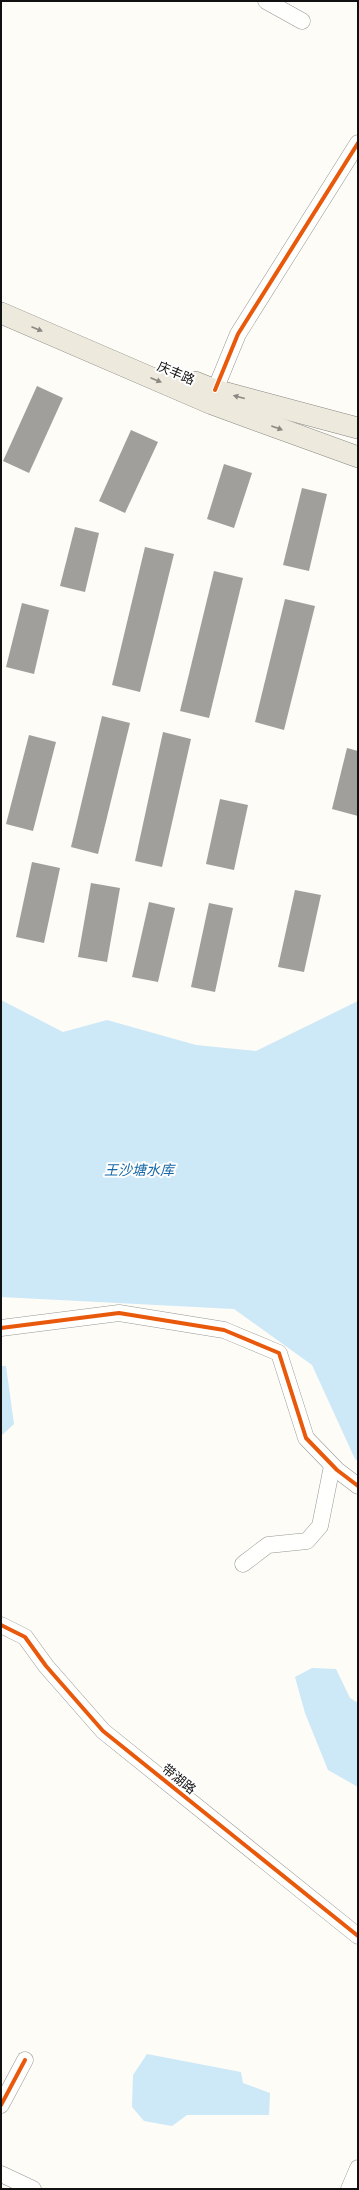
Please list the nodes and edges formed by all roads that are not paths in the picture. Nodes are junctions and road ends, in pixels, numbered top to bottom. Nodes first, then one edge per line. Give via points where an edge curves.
1 (266, 1) edge
2 (302, 20) dead end
3 (358, 143) edge
4 (1, 298) edge
5 (1, 313) edge
6 (215, 390) junction
7 (358, 428) edge
8 (358, 457) edge
9 (1, 1328) edge
10 (332, 1466) junction
11 (358, 1486) edge
12 (243, 1564) dead end
13 (1, 1625) edge
14 (358, 1936) edge
15 (25, 2060) dead end
16 (1, 2105) edge
17 (358, 2168) edge
18 (1, 2174) edge
19 (32, 2189) edge
20 (349, 2189) edge

1 - 2 street
3 - 6 street via 238,334
4 - 6 main road, 庆丰路
5 -> 8 main road via 212,404
7 -> 6 main road, 庆丰路
9 - 10 street via 119,1313 224,1330 279,1353 306,1438
10 - 11 street
10 - 12 street via 320,1526 307,1541 268,1545
13 - 14 street, 带湖路 via 24,1638 103,1731
15 - 16 street
17 - 20 street
18 - 19 street

